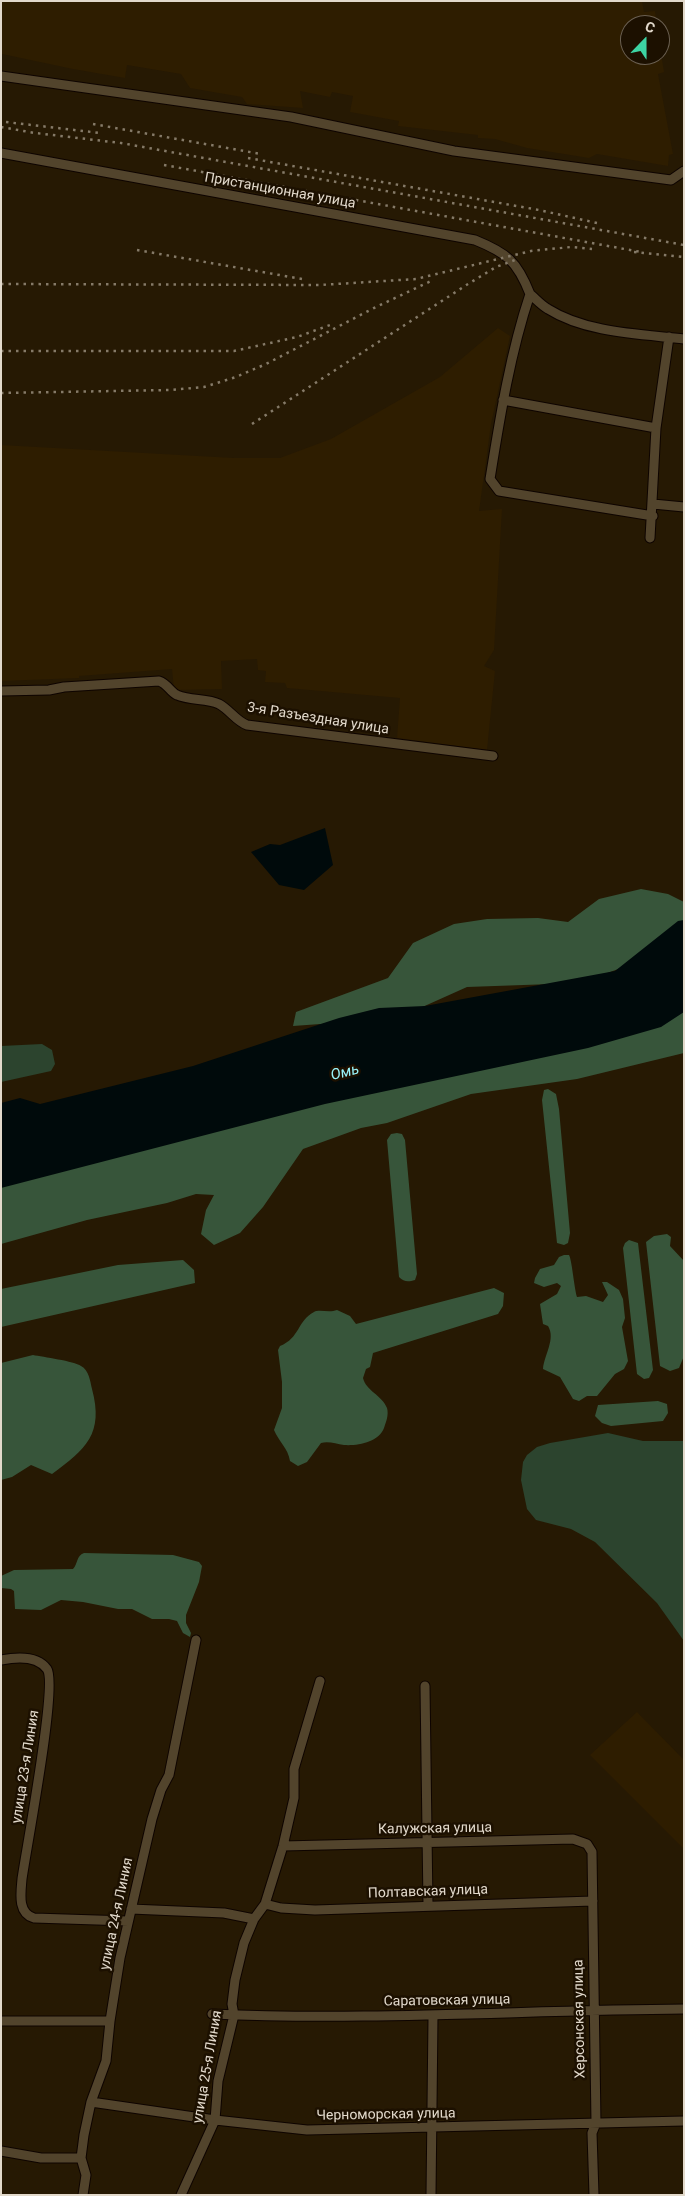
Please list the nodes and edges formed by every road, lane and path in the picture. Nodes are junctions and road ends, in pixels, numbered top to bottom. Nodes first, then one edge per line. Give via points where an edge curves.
1 (1, 76) edge
2 (1, 154) edge
3 (684, 171) edge
4 (530, 294) junction
5 (669, 337) junction
6 (684, 339) edge
7 (503, 400) junction
8 (656, 428) junction
9 (653, 504) junction
10 (684, 507) edge
11 (653, 516) junction
12 (650, 538) dead end
13 (1, 691) edge
14 (494, 756) dead end
15 (196, 1640) dead end
16 (1, 1660) edge
17 (320, 1681) dead end
18 (425, 1686) dead end
19 (426, 1843) junction
20 (587, 1844) joint
21 (283, 1846) junction
22 (593, 1901) junction
23 (265, 1904) junction
24 (428, 1906) junction
25 (132, 1909) junction
26 (254, 1919) junction
27 (128, 1921) junction
28 (684, 2009) edge
29 (593, 2010) junction
30 (212, 2014) dead end
31 (234, 2015) junction
32 (434, 2017) junction
33 (1, 2021) edge
34 (110, 2021) junction
35 (92, 2102) junction
36 (215, 2120) junction
37 (684, 2121) edge
38 (596, 2123) junction
39 (431, 2128) junction
40 (1, 2151) edge
41 (81, 2158) junction
42 (83, 2195) edge
43 (181, 2195) edge
44 (431, 2195) edge
45 (594, 2195) edge

1 - 3 street via 291,117 454,151 574,168 670,180
2 - 4 street, Пристанционная улица via 474,240 507,256 523,276
4 - 5 street via 548,309 578,322
4 - 7 street
5 - 6 street
5 - 8 street
7 - 8 street
7 - 11 street via 490,479 499,492
8 - 9 street
9 - 10 street
9 - 11 street
11 - 12 street
13 - 14 street, 3-я Разъездная улица via 159,682 178,695 217,703 247,725
15 - 25 street, улица 24-я Линия via 169,1776 152,1819
16 - 27 street, улица 23-я Линия via 28,1658 41,1662 51,1681 21,1903 29,1916
17 - 21 street, улица 25-я Линия via 294,1768 294,1798
18 - 19 street
19 - 20 street, Калужская улица via 573,1839
19 - 21 street, Калужская улица
19 - 24 street
20 - 22 street, Херсонская улица via 592,1852
21 - 23 street, улица 25-я Линия
22 - 24 street, Полтавская улица
22 - 29 street, Херсонская улица
23 - 24 street, Полтавская улица via 315,1910
23 - 26 street, улица 25-я Линия
25 - 26 street via 224,1913
25 - 27 street, улица 24-я Линия
26 - 31 street, улица 25-я Линия via 234,1980
27 - 34 street, улица 24-я Линия
28 - 29 street, Саратовская улица
29 - 32 street, Саратовская улица
29 - 38 street, Херсонская улица
30 - 31 street, Саратовская улица
31 - 32 street, Саратовская улица
31 - 36 street, улица 25-я Линия via 218,2081
32 - 39 street
33 - 34 street
34 - 35 street, улица 24-я Линия via 106,2062
35 - 36 street, Черноморская улица
35 - 41 street, улица 24-я Линия
36 - 39 street, Черноморская улица via 307,2130
36 - 43 street, улица 25-я Линия
37 - 38 street, Черноморская улица
38 - 39 street, Черноморская улица
38 - 45 street, Херсонская улица via 592,2133
39 - 44 street
40 - 41 street via 41,2158
41 - 42 street, улица 24-я Линия via 86,2175

